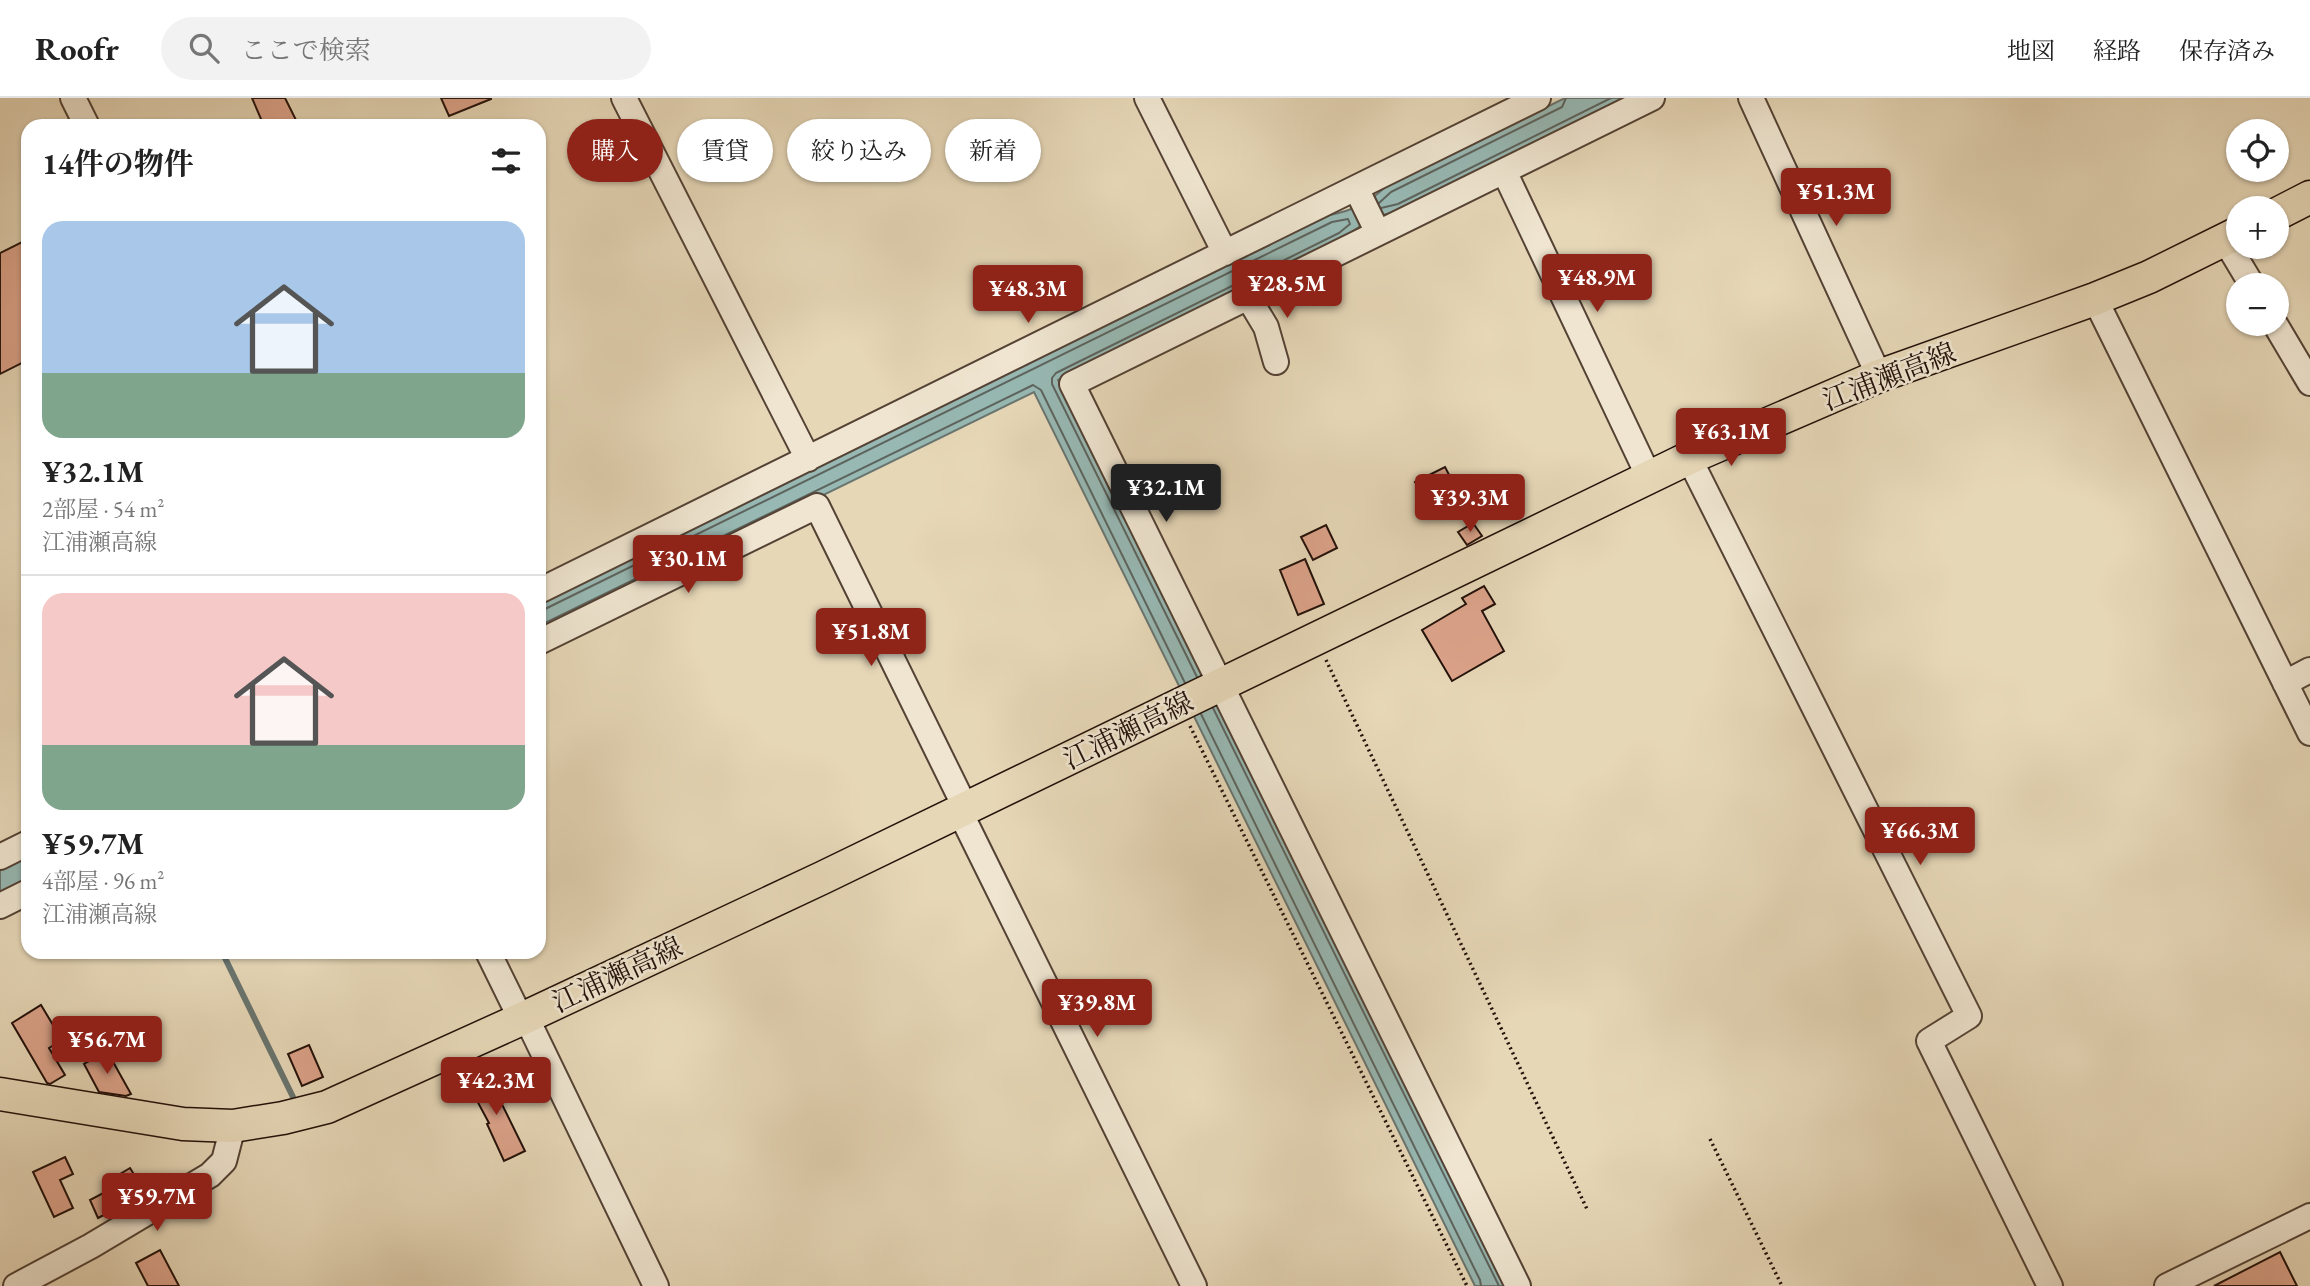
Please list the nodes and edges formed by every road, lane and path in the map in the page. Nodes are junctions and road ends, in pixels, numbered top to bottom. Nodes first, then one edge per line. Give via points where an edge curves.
1 (624, 98) edge
2 (1147, 98) edge
3 (1538, 98) edge
4 (1652, 98) edge
5 (1751, 98) edge
6 (1504, 171) junction
7 (2310, 197) edge
8 (2289, 208) edge
9 (1367, 211) junction
10 (2226, 240) edge
11 (1224, 253) junction
12 (1248, 297) junction
13 (2095, 299) junction
14 (2282, 336) edge
15 (1276, 362) dead end
16 (1879, 376) junction
17 (2310, 383) edge
18 (1689, 458) junction
19 (808, 459) junction
20 (1649, 477) junction
21 (546, 588) edge
22 (546, 639) edge
23 (1322, 652) dead end
24 (2310, 670) edge
25 (2285, 683) junction
26 (1217, 686) junction
27 (1185, 710) junction
28 (2310, 733) edge
29 (963, 810) junction
30 (21, 846) edge
31 (0, 857) edge
32 (21, 896) edge
33 (0, 906) edge
34 (492, 959) edge
35 (523, 1018) junction
36 (0, 1094) edge
37 (233, 1126) junction
38 (1710, 1139) dead end
39 (1587, 1209) dead end
40 (2310, 1216) edge
41 (16, 1286) edge
42 (656, 1286) edge
43 (1194, 1286) edge
44 (1467, 1286) edge
45 (1518, 1286) edge
46 (1783, 1286) edge
47 (2050, 1286) edge
48 (2166, 1286) edge

1 - 19 street
2 - 11 street
3 - 9 street
4 - 6 street
5 - 16 street
6 - 9 street
6 - 20 street
7 - 8 main road
9 - 11 street
9 - 12 street
10 - 13 main road, 江浦瀬高線
11 - 19 street
12 - 15 street via 1266,327
12 - 26 street via 1072,384
13 - 16 main road, 江浦瀬高線
13 - 25 street
14 - 17 street
16 - 18 main road, 江浦瀬高線
18 - 20 main road, 江浦瀬高線
18 - 47 street via 1969,1016 1929,1041
19 - 21 street
20 - 26 main road, 江浦瀬高線
22 - 29 street via 817,506
23 - 39 path
24 - 25 street
25 - 28 street
26 - 27 main road, 江浦瀬高線
26 - 45 street
27 - 29 main road, 江浦瀬高線
27 - 44 path
29 - 35 main road, 江浦瀬高線
29 - 43 street
30 - 31 street
32 - 33 street
34 - 35 street
35 - 37 main road, 江浦瀬高線 via 327,1107
35 - 42 street
36 - 37 main road, 江浦瀬高線 via 183,1124
37 - 41 street via 224,1161 210,1175
38 - 46 path
40 - 48 street

